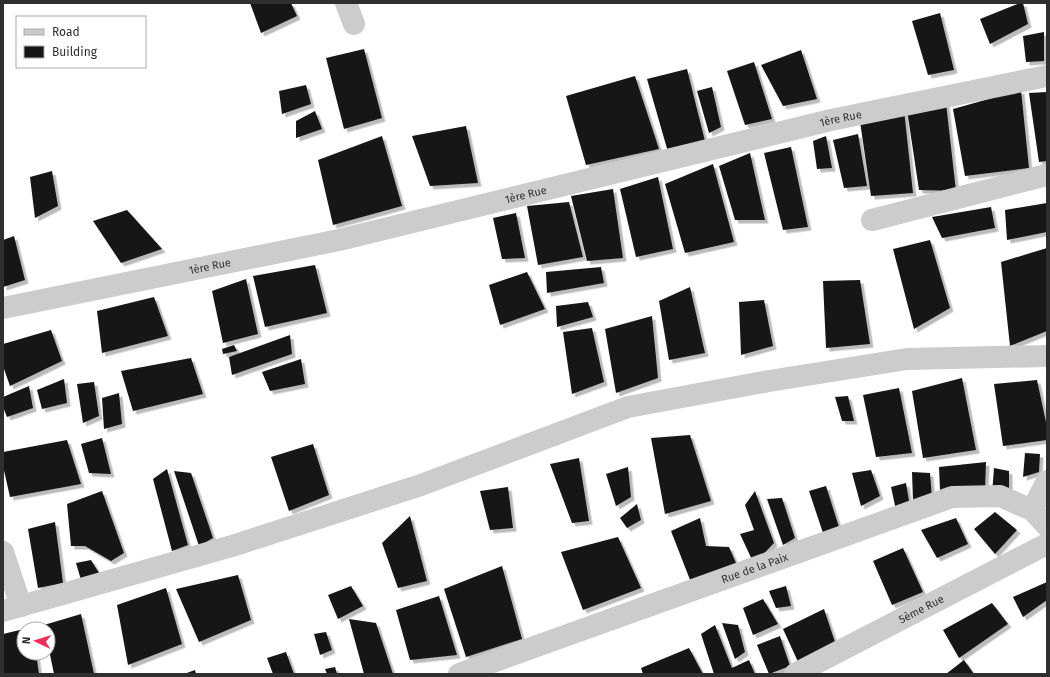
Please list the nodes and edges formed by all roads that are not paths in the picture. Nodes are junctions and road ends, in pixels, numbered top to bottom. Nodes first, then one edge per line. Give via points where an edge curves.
1 (346, 3) edge
2 (354, 24) dead end
3 (1047, 76) edge
4 (1047, 175) edge
5 (872, 220) dead end
6 (3, 308) edge
7 (1047, 356) edge
8 (1047, 481) edge
9 (1032, 510) junction
10 (1047, 526) edge
11 (1047, 544) edge
12 (3, 552) edge
13 (12, 609) edge
14 (459, 674) edge
15 (795, 674) edge

1 - 2 street
3 - 6 street, 1ère Rue via 831,120 339,240
4 - 5 street
7 - 13 street via 907,360 769,381 628,407 421,485 232,546
8 - 9 street
9 - 10 street, Rue de la Paix
9 - 14 street, Rue de la Paix via 1000,496 952,497
11 - 15 street, 5ème Rue
12 - 13 street

